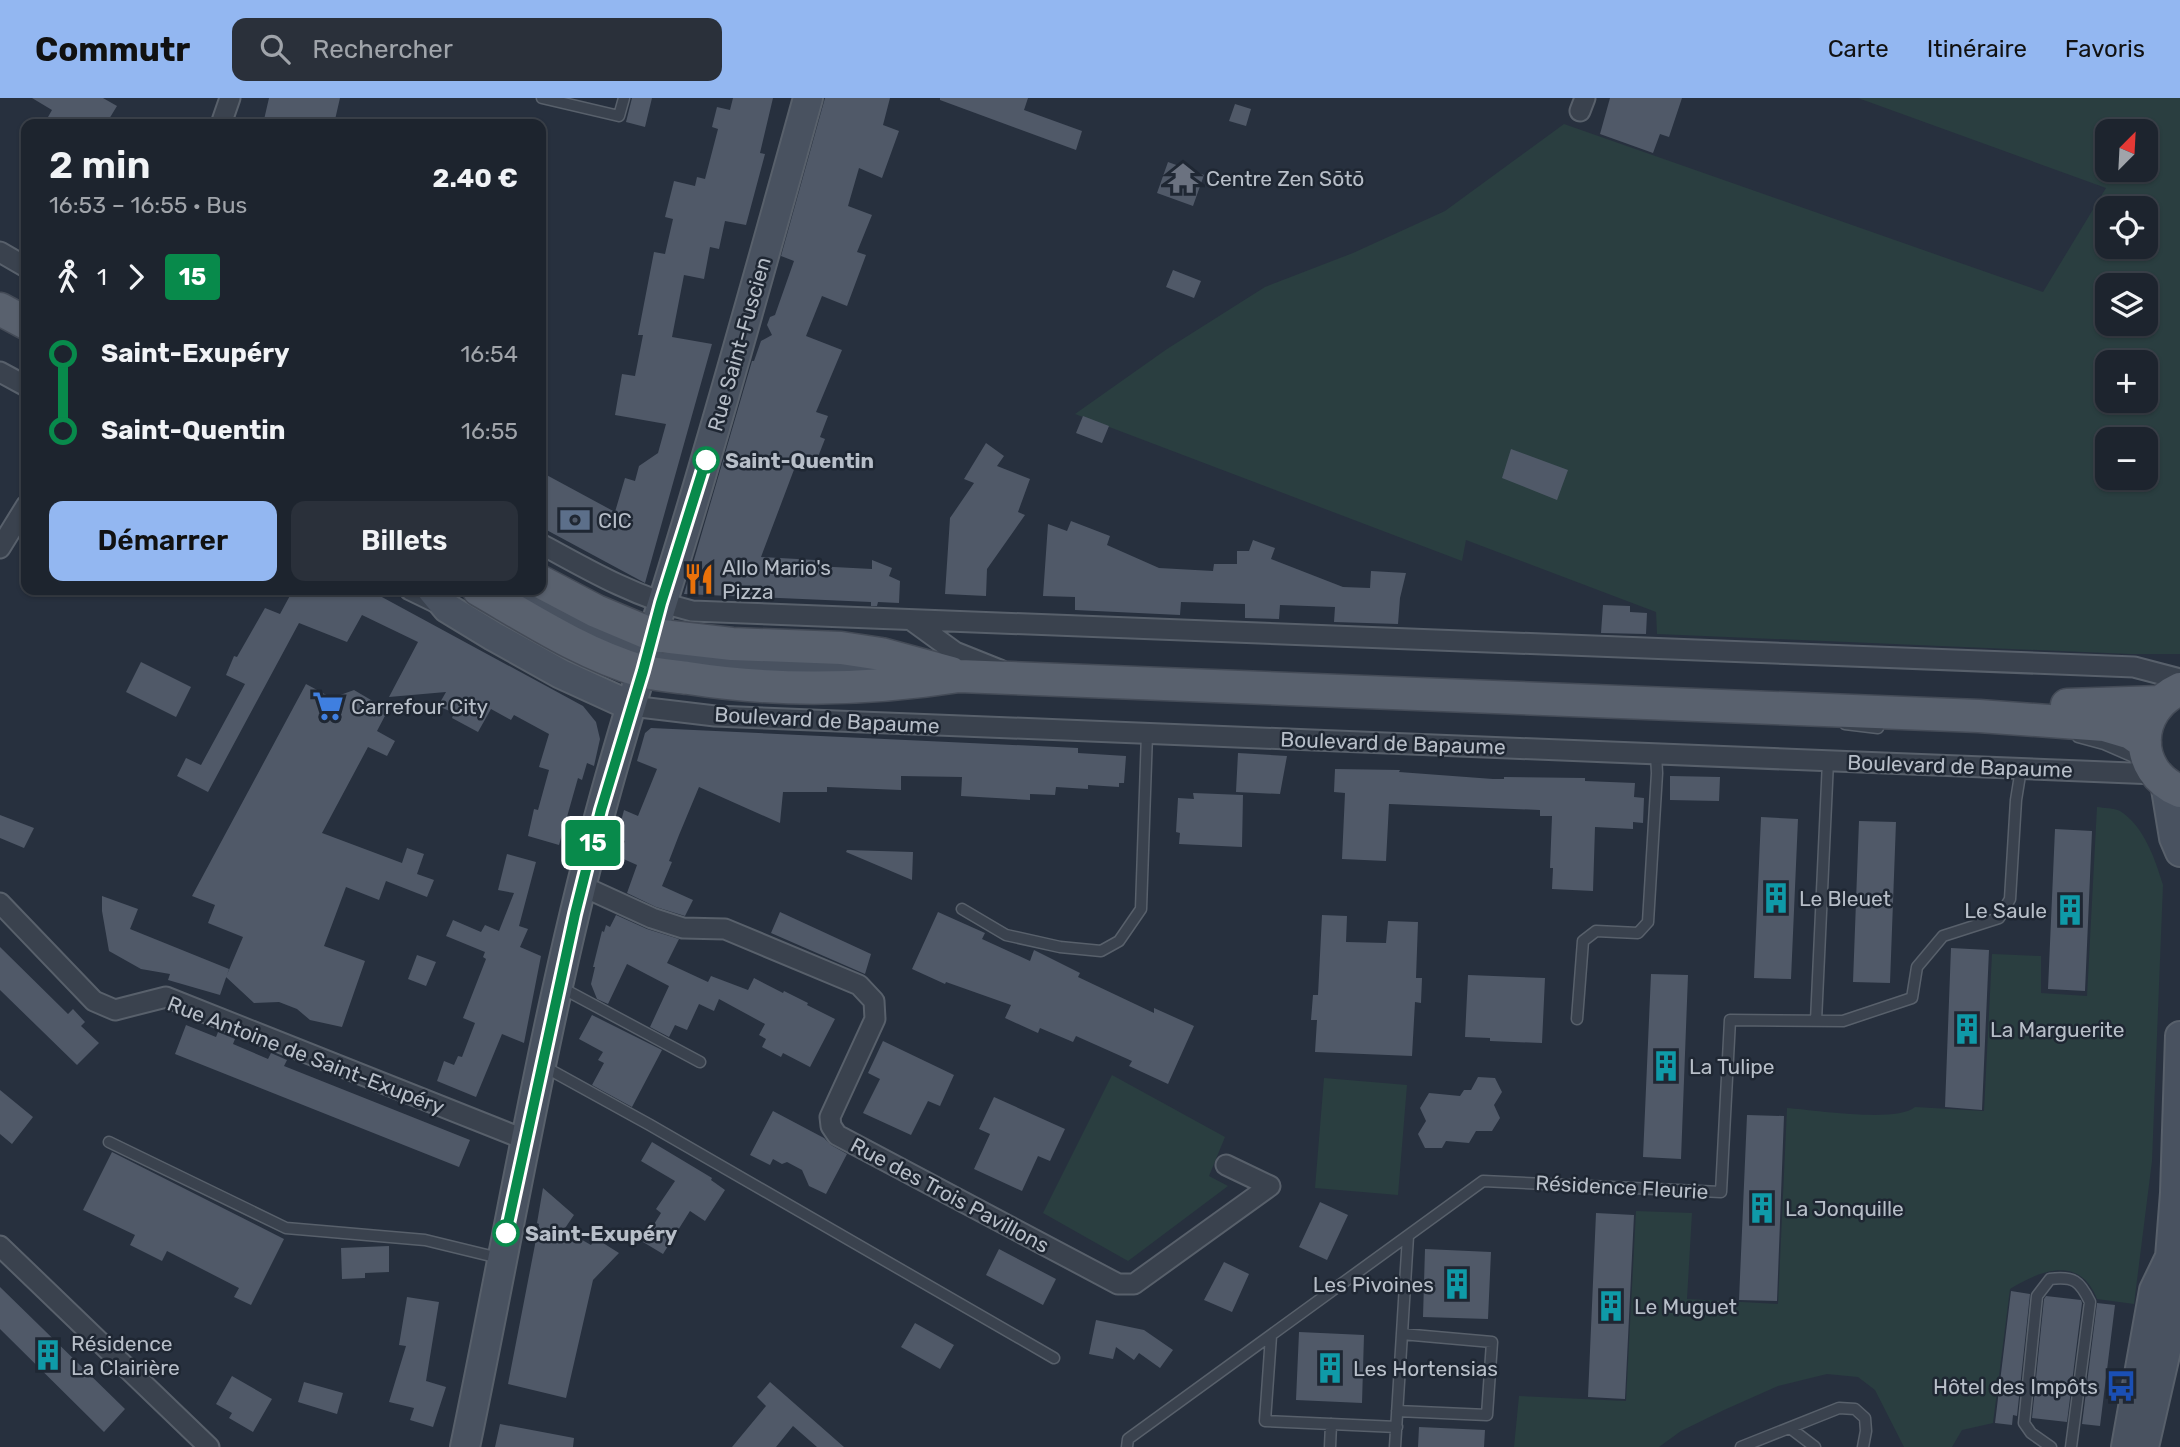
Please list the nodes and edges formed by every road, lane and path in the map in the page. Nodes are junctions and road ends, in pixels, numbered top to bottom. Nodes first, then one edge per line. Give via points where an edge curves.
1 (230, 98) edge
2 (542, 98) edge
3 (624, 98) edge
4 (808, 98) edge
5 (223, 119) edge
6 (0, 253) edge
7 (21, 264) edge
8 (0, 293) edge
9 (14, 317) edge
10 (0, 372) edge
11 (21, 383) edge
12 (21, 514) edge
13 (546, 547) edge
14 (0, 548) edge
15 (546, 585) edge
16 (488, 595) edge
17 (525, 595) edge
18 (440, 599) edge
19 (661, 603) junction
20 (910, 620) junction
21 (653, 635) junction
22 (913, 661) junction
23 (643, 671) junction
24 (959, 676) junction
25 (1023, 679) junction
26 (2173, 690) edge
27 (631, 706) junction
28 (1779, 709) junction
29 (1979, 716) junction
30 (1885, 728) dead end
31 (1147, 733) junction
32 (2067, 736) dead end
33 (1656, 754) junction
34 (1828, 761) junction
35 (2021, 769) junction
36 (2159, 771) edge
37 (2180, 852) edge
38 (581, 889) junction
39 (0, 903) edge
40 (962, 909) dead end
41 (559, 987) junction
42 (1577, 1019) dead end
43 (1816, 1021) junction
44 (2180, 1036) edge
45 (700, 1062) dead end
46 (542, 1066) junction
47 (526, 1140) junction
48 (109, 1142) dead end
49 (1226, 1165) dead end
50 (1408, 1236) junction
51 (0, 1245) edge
52 (501, 1258) junction
53 (2175, 1259) edge
54 (1402, 1334) junction
55 (1271, 1336) junction
56 (1054, 1358) dead end
57 (1397, 1411) junction
58 (1331, 1424) junction
59 (1396, 1427) junction
60 (1790, 1428) junction
61 (209, 1447) edge
62 (465, 1447) edge
63 (1127, 1447) edge
64 (1330, 1447) edge
65 (1395, 1447) edge
66 (1741, 1447) edge
67 (1815, 1447) edge
68 (1863, 1447) edge
69 (2051, 1447) edge
70 (2071, 1447) edge
71 (2126, 1447) edge
72 (2144, 1447) edge

1 - 5 street
2 - 3 lane via 619,116
4 - 19 main road, Rue Saint-Fuscien
6 - 7 street
8 - 9 street
10 - 11 street
12 - 14 street
13 - 19 street
15 - 21 main road, Boulevard de Bapaume
16 - 23 main road, Boulevard de Bapaume via 577,646
17 - 21 main road via 618,641
18 - 27 main road via 548,667
19 - 20 street via 692,611
19 - 21 main road, Rue Saint-Fuscien
20 - 25 street via 955,652
20 - 26 street via 2143,667
21 - 22 main road, Boulevard de Bapaume via 732,644 841,648
21 - 23 main road, Rue Saint-Fuscien
22 - 23 main road via 857,667 682,663
22 - 24 main road, Boulevard de Bapaume
23 - 24 main road, Boulevard de Bapaume via 716,683 855,688
23 - 27 main road, Rue Saint-Fuscien
24 - 25 main road, Boulevard de Bapaume
25 - 28 main road, Boulevard de Bapaume
26 - 29 main road, Boulevard de Bapaume
26 - 36 main road via 2150,717
27 - 31 street, Boulevard de Bapaume via 715,716
27 - 38 main road, Rue Saint-Fuscien
28 - 29 main road, Boulevard de Bapaume
28 - 30 lane via 1858,727
29 - 36 main road, Boulevard de Bapaume via 2104,725 2131,733
31 - 33 street, Boulevard de Bapaume
31 - 40 lane via 1140,909 1119,941 1101,951 1060,947 1006,935
32 - 36 lane via 2104,744
33 - 34 street, Boulevard de Bapaume
33 - 42 lane via 1648,922 1638,933 1597,931 1583,941
34 - 35 street, Boulevard de Bapaume
34 - 43 lane
35 - 36 street, Boulevard de Bapaume
35 - 43 lane, Résidence Fleurie via 2010,899 1998,918 1943,936 1917,967 1912,998 1843,1021
36 - 37 main road
38 - 41 main road, Rue Saint-Fuscien
38 - 49 street, Rue des Trois Pavillons via 683,928 724,929 859,985 874,1001 875,1019 830,1116 837,1135 1118,1284 1134,1284 1270,1186
39 - 47 street, Rue Antoine de Saint-Exupéry via 94,1001 115,1010 166,997
41 - 45 lane
41 - 46 main road, Rue Saint-Fuscien
43 - 50 lane, Résidence Fleurie via 1731,1020 1721,1192 1483,1181
44 - 53 main road
46 - 47 main road, Rue Saint-Fuscien
46 - 56 lane
47 - 52 main road, Rue Saint-Fuscien
48 - 52 lane via 286,1228 425,1240
50 - 54 lane
50 - 55 lane, Résidence Fleurie
51 - 61 street
52 - 62 main road, Rue Saint-Fuscien
53 - 71 main road via 2154,1290
53 - 72 main road via 2168,1342
54 - 57 lane
54 - 57 lane via 1492,1342 1490,1387 1487,1415
55 - 58 lane via 1265,1421
55 - 63 lane, Résidence Fleurie via 1128,1439
57 - 59 lane
58 - 59 lane
58 - 64 lane
59 - 65 lane
60 - 66 lane
60 - 67 lane
60 - 68 lane via 1839,1408 1855,1409 1865,1418
69 - 70 lane via 2024,1423 2037,1296 2050,1279 2066,1277 2082,1285 2090,1302

